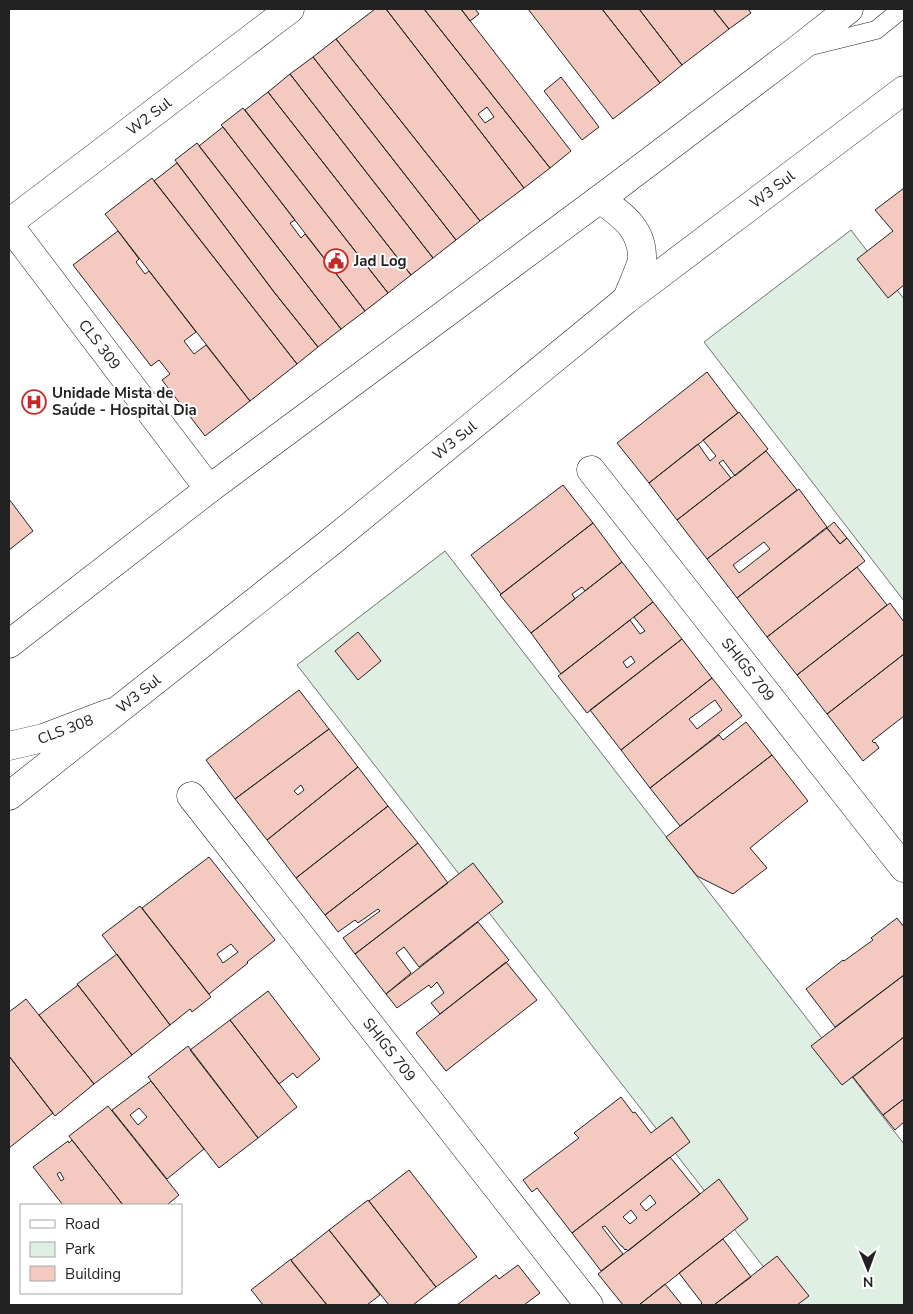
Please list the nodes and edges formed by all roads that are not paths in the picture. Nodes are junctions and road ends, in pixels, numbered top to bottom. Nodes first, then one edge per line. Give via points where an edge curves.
1 (290, 9) edge
2 (849, 9) edge
3 (902, 9) edge
4 (797, 50) junction
5 (904, 90) edge
6 (600, 199) junction
7 (9, 224) edge
8 (627, 299) junction
9 (591, 470) dead end
10 (209, 489) junction
11 (9, 644) edge
12 (120, 708) junction
13 (9, 746) edge
14 (9, 796) edge
15 (191, 796) dead end
16 (904, 868) edge
17 (589, 1305) edge

1 - 7 main road, W2 Sul
2 - 4 main road
3 - 4 lane via 876,30
4 - 6 main road
5 - 8 main road, W3 Sul
6 - 8 main road via 626,219 639,238 642,261
6 - 10 main road
7 - 10 main road, CLS 309
8 - 12 main road, W3 Sul via 332,541
9 - 16 main road, SHIGS 709
10 - 11 main road
12 - 13 main road, CLS 308 via 43,738
12 - 14 main road, W3 Sul
15 - 17 main road, SHIGS 709

